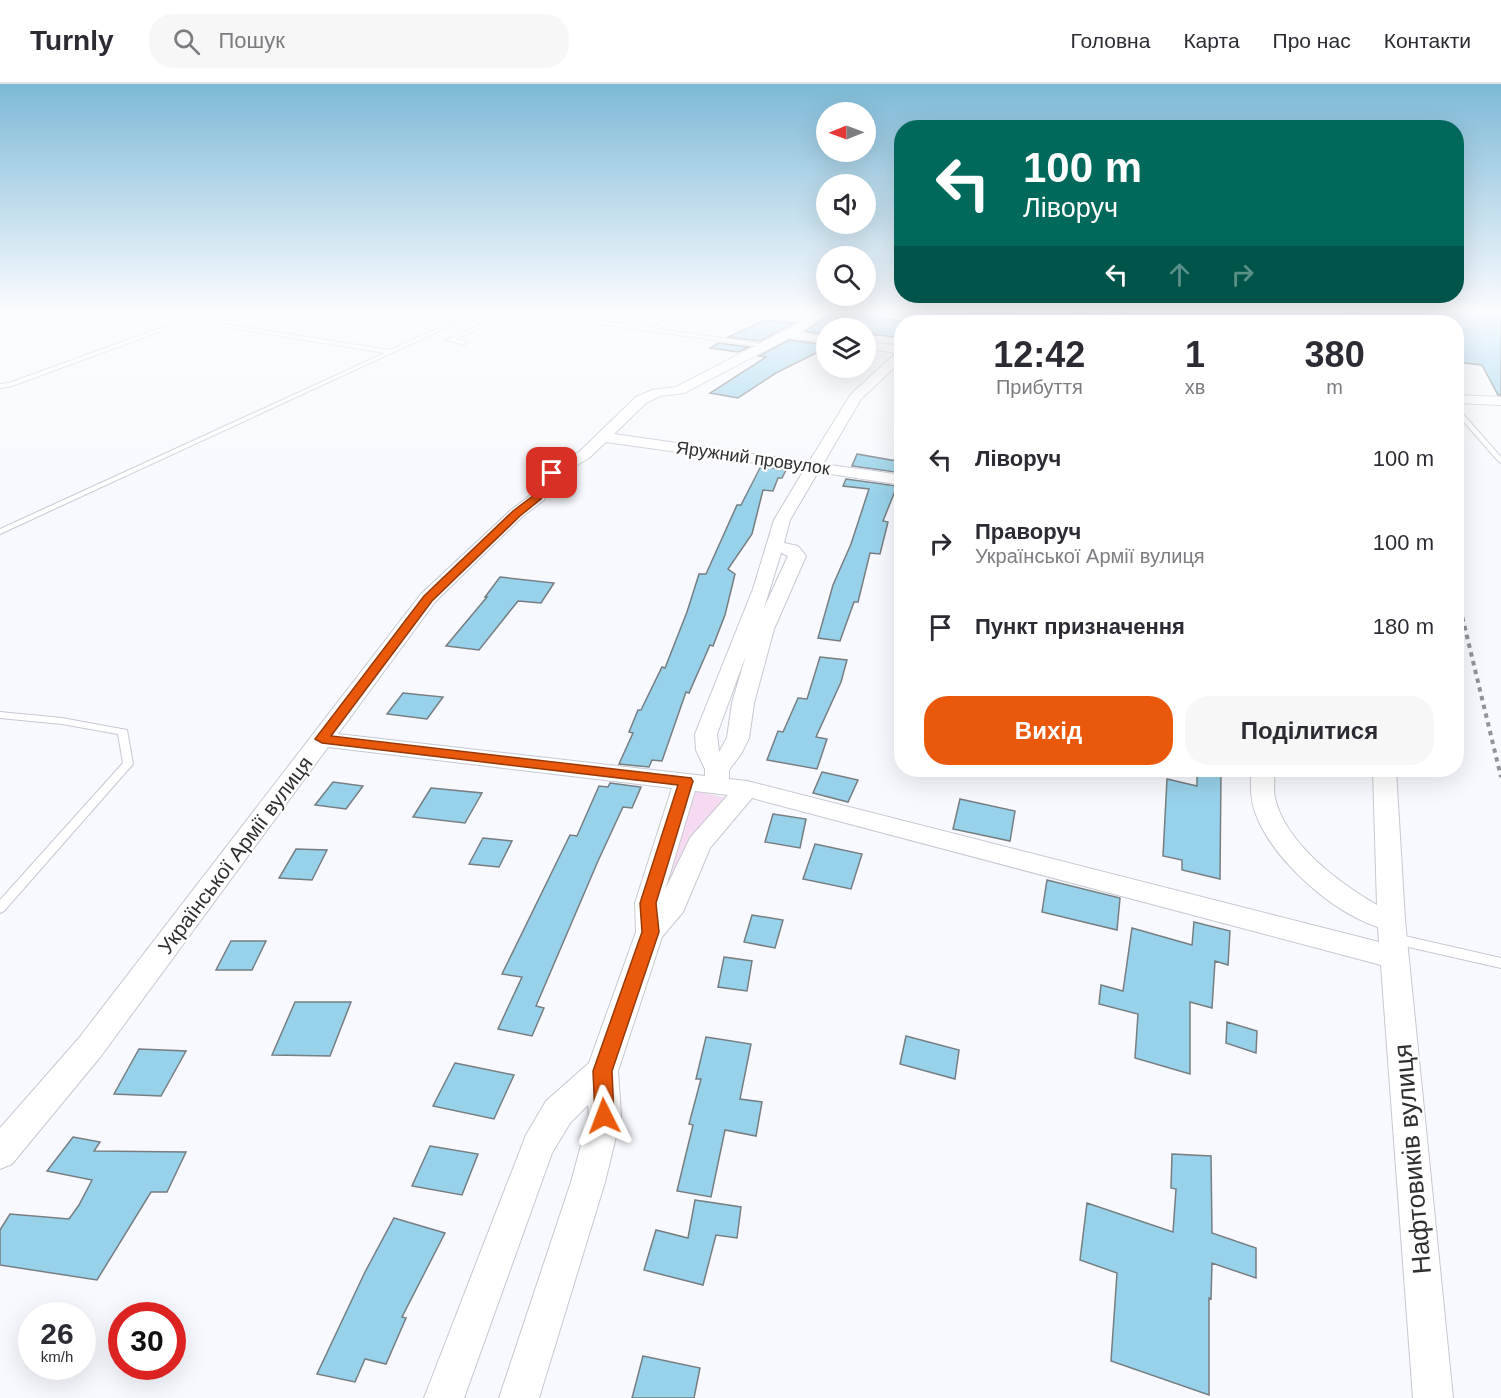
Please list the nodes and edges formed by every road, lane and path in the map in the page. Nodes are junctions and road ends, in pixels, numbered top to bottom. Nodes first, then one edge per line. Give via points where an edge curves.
1 (39, 374) edge
2 (342, 374) edge
3 (710, 374) edge
4 (879, 374) edge
5 (0, 386) edge
6 (1464, 399) edge
7 (1501, 401) edge
8 (1464, 417) edge
9 (604, 437) junction
10 (1501, 461) edge
11 (815, 467) junction
12 (894, 479) edge
13 (0, 532) edge
14 (775, 547) junction
15 (1464, 624) edge
16 (0, 715) edge
17 (322, 739) junction
18 (717, 777) junction
19 (1263, 777) edge
20 (1385, 777) edge
21 (1501, 777) edge
22 (686, 781) junction
23 (747, 789) junction
24 (0, 908) edge
25 (650, 932) junction
26 (1392, 938) junction
27 (1501, 963) edge
28 (602, 1071) junction
29 (0, 1153) edge
30 (444, 1398) edge
31 (519, 1398) edge
32 (1433, 1398) edge

1 - 5 lane
2 - 13 lane
3 - 9 street, Української Армії вулиця via 679,390 641,400
4 - 11 street via 856,397
6 - 7 street
8 - 10 lane
9 - 11 street, Яружний провулок
9 - 17 street, Української Армії вулиця via 584,455 552,473 538,497 428,598
11 - 12 street, Яружний провулок
11 - 14 street via 783,520
14 - 18 street via 706,734
14 - 18 street via 792,550 797,556 764,629 743,704 738,738
15 - 21 path
16 - 24 lane via 123,732 129,764
17 - 22 street
17 - 29 street, Української Армії вулиця via 90,1047
18 - 22 street
18 - 23 street
19 - 26 street via 1263,798 1279,834 1322,880 1368,913
20 - 26 street, Нафтовиків вулиця
22 - 25 street via 648,903
23 - 25 street via 699,844 669,912
23 - 26 street
25 - 28 street
26 - 27 lane
26 - 32 street, Нафтовиків вулиця
28 - 30 street via 558,1112 538,1146
28 - 31 street via 602,1127

